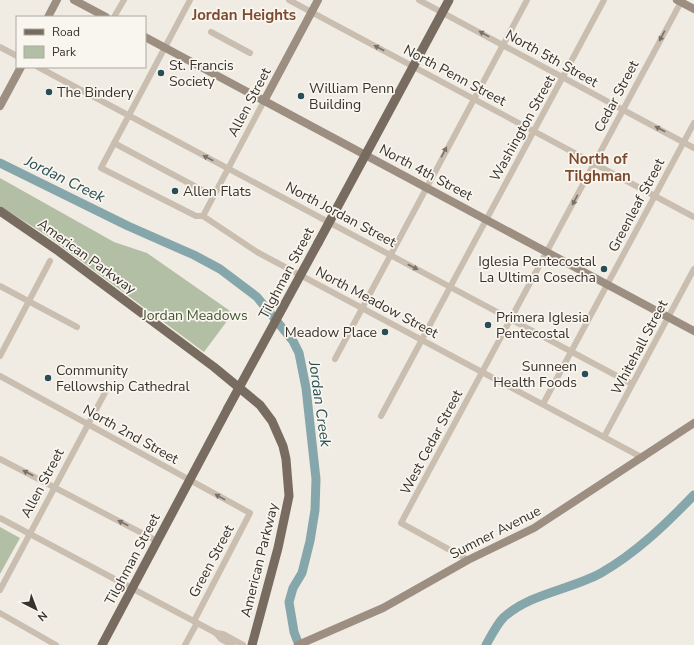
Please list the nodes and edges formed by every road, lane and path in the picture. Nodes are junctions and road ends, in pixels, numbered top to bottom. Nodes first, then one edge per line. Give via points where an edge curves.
1 (57, 0) edge
2 (74, 0) edge
3 (124, 0) edge
4 (190, 0) edge
5 (288, 0) edge
6 (318, 0) edge
7 (419, 0) edge
8 (449, 0) edge
9 (527, 0) edge
10 (604, 0) edge
11 (680, 1) edge
12 (694, 9) edge
13 (311, 12) junction
14 (442, 12) junction
15 (49, 16) edge
16 (104, 16) edge
17 (115, 16) edge
18 (211, 32) dead end
19 (146, 38) edge
20 (503, 45) junction
21 (0, 47) edge
22 (164, 48) junction
23 (250, 53) dead end
24 (16, 55) edge
25 (413, 67) junction
26 (20, 68) edge
27 (40, 68) edge
28 (563, 77) junction
29 (473, 99) junction
30 (264, 101) junction
31 (0, 106) edge
32 (623, 109) junction
33 (128, 116) junction
34 (694, 123) edge
35 (534, 132) junction
36 (684, 142) junction
37 (114, 143) junction
38 (694, 148) edge
39 (366, 155) junction
40 (594, 164) junction
41 (228, 168) junction
42 (426, 187) junction
43 (213, 196) junction
44 (655, 196) junction
45 (0, 211) edge
46 (203, 216) junction
47 (694, 217) edge
48 (486, 219) junction
49 (330, 221) junction
50 (547, 252) junction
51 (390, 254) junction
52 (50, 261) dead end
53 (694, 269) edge
54 (607, 284) junction
55 (0, 286) edge
56 (450, 286) junction
57 (29, 302) junction
58 (362, 307) junction
59 (668, 317) junction
60 (510, 319) junction
61 (77, 327) dead end
62 (694, 331) edge
63 (422, 339) junction
64 (571, 352) junction
65 (0, 356) edge
66 (335, 358) dead end
67 (482, 372) junction
68 (0, 376) edge
69 (632, 384) junction
70 (107, 388) dead end
71 (543, 404) junction
72 (381, 416) dead end
73 (694, 423) edge
74 (89, 424) junction
75 (604, 437) junction
76 (0, 458) edge
77 (643, 458) junction
78 (190, 480) junction
79 (55, 487) junction
80 (250, 513) joint
81 (0, 518) edge
82 (30, 534) junction
83 (157, 541) junction
84 (468, 560) junction
85 (132, 588) junction
86 (0, 590) edge
87 (0, 613) edge
88 (195, 622) junction
89 (216, 633) junction
90 (230, 644) edge
91 (56, 645) edge
92 (102, 645) edge
93 (185, 645) edge
94 (243, 645) edge
95 (252, 645) edge
96 (298, 645) edge

1 - 15 street
2 - 16 street
3 - 17 street
4 - 22 street
5 - 13 street, North Penn Street
6 - 13 street, Allen Street
7 - 14 street, North 5th Street
8 - 14 main road, Tilghman Street
9 - 20 street
10 - 28 street, Washington Street
11 - 12 street
11 -> 32 street, Cedar Street
25 -> 13 street, North Penn Street
13 - 30 street, Allen Street
20 -> 14 street, North 5th Street
14 - 25 main road, Tilghman Street
18 - 23 street
19 - 22 street, North 4th Street
20 - 28 street, North 5th Street
20 - 29 street
21 - 24 street
22 - 30 street, North 4th Street
22 - 33 street
25 - 29 street, North Penn Street
25 - 39 main road, Tilghman Street
26 - 31 street
27 - 33 street, North Jordan Street
28 - 32 street, North 5th Street
28 - 35 street, Washington Street
29 - 35 street, North Penn Street
42 -> 29 street
30 - 39 street, North 4th Street
30 - 41 street, Allen Street
36 -> 32 street, North 5th Street
32 - 40 street, Cedar Street
33 - 37 street
41 -> 33 street, North Jordan Street
34 - 36 street, Greenleaf Street
35 - 40 street, North Penn Street
35 - 48 street, Washington Street
36 - 38 street, North 5th Street
36 - 44 street, Greenleaf Street
37 - 43 street
37 - 46 street, North Meadow Street via 101,168 196,216
39 - 42 street, North 4th Street
39 - 49 main road, Tilghman Street
40 - 44 street, North Penn Street
40 -> 50 street, Cedar Street
41 - 43 street, Allen Street
41 - 49 street, North Jordan Street
42 - 48 street, North 4th Street
42 - 51 street
43 - 46 street, Allen Street
44 - 47 street, North Penn Street
44 - 54 street, Greenleaf Street
45 - 95 main road, American Parkway via 57,250 214,367 260,405 272,421 281,439 286,459 289,496
46 - 58 street, North Meadow Street via 257,252
48 - 50 street, North 4th Street
48 - 56 street, Washington Street
49 - 51 street, North Jordan Street
49 - 78 main road, Tilghman Street, bridge
50 - 54 street, North 4th Street
50 - 60 street, Cedar Street
51 -> 56 street, North Jordan Street
51 - 58 street
52 - 57 street
53 - 59 street, Whitehall Street
54 - 59 street, North 4th Street
54 - 64 street, Greenleaf Street
55 - 57 street
56 - 60 street, North Jordan Street
56 - 63 street, Washington Street
57 - 61 street
57 - 65 street
58 - 63 street, North Meadow Street
58 - 66 street
59 - 62 street, North 4th Street
59 - 69 street, Whitehall Street
60 - 64 street, North Jordan Street
60 - 67 street, Cedar Street
63 - 67 street, North Meadow Street
63 - 72 street, Washington Street
64 - 69 street, North Jordan Street
64 - 71 street, Greenleaf Street
67 - 71 street, North Meadow Street
67 - 84 street, West Cedar Street via 401,524
68 - 74 street, North 2nd Street
69 - 75 street, Whitehall Street
70 - 74 street, Allen Street
71 - 75 street, North Meadow Street
73 - 77 street, Sumner Avenue
74 - 78 street, North 2nd Street
74 - 79 street, Allen Street
75 - 77 street, North Meadow Street
79 -> 76 street
77 - 84 street, Sumner Avenue via 547,521
80 -> 78 street, North 2nd Street
78 - 83 main road, Tilghman Street
79 - 82 street, Allen Street
83 -> 79 street
80 - 88 street, Green Street
81 - 82 street
82 - 85 street
82 - 86 street, Allen Street
83 - 85 main road, Tilghman Street
84 - 96 street, Sumner Avenue via 383,608
85 - 88 street
85 - 92 main road, Tilghman Street
87 - 91 street
88 - 89 street
88 - 93 street, Green Street
89 - 90 street
89 - 94 street

